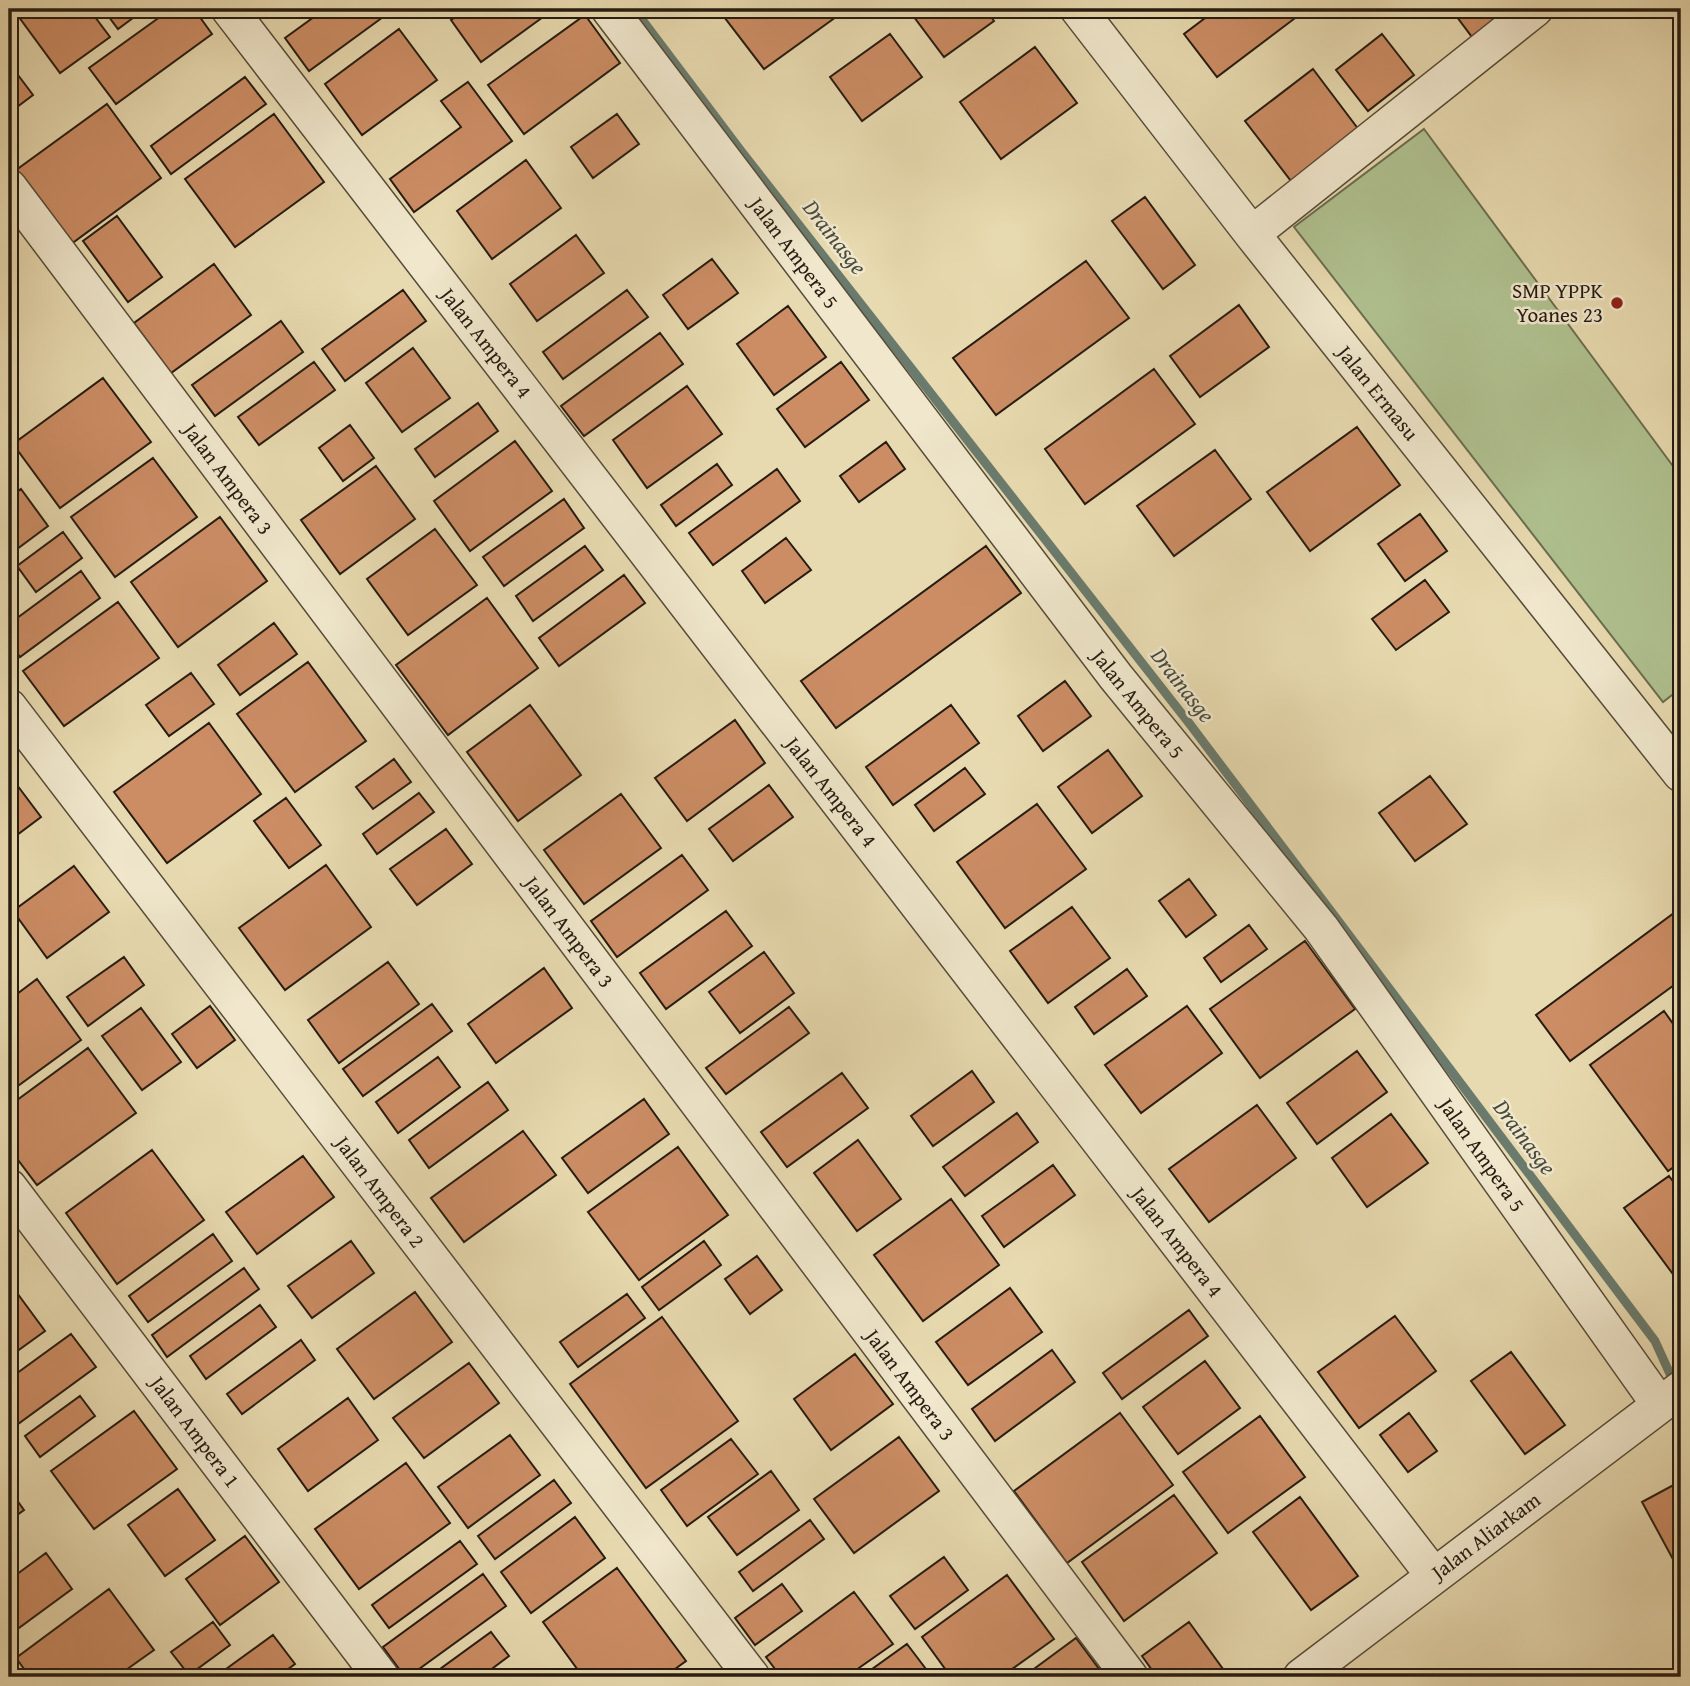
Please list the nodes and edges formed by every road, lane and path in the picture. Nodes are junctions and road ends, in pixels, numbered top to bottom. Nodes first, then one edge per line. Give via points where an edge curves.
1 (229, 9) edge
2 (609, 9) edge
3 (1079, 9) edge
4 (1535, 9) edge
5 (9, 187) edge
6 (1252, 234) junction
7 (9, 707) edge
8 (1681, 774) edge
9 (9, 1187) edge
10 (1671, 1396) edge
11 (1434, 1576) junction
12 (381, 1677) edge
13 (752, 1677) edge
14 (1130, 1677) edge
15 (1301, 1677) edge

1 - 11 street, Jalan Ampera 4
2 - 10 street, Jalan Ampera 5 via 1116,677 1321,928
3 - 6 street, Jalan Ermasu
4 - 6 street
5 - 14 street, Jalan Ampera 3
6 - 8 street, Jalan Ermasu
7 - 13 street, Jalan Ampera 2
9 - 12 street, Jalan Ampera 1
10 - 11 street, Jalan Aliarkam
11 - 15 street, Jalan Aliarkam

